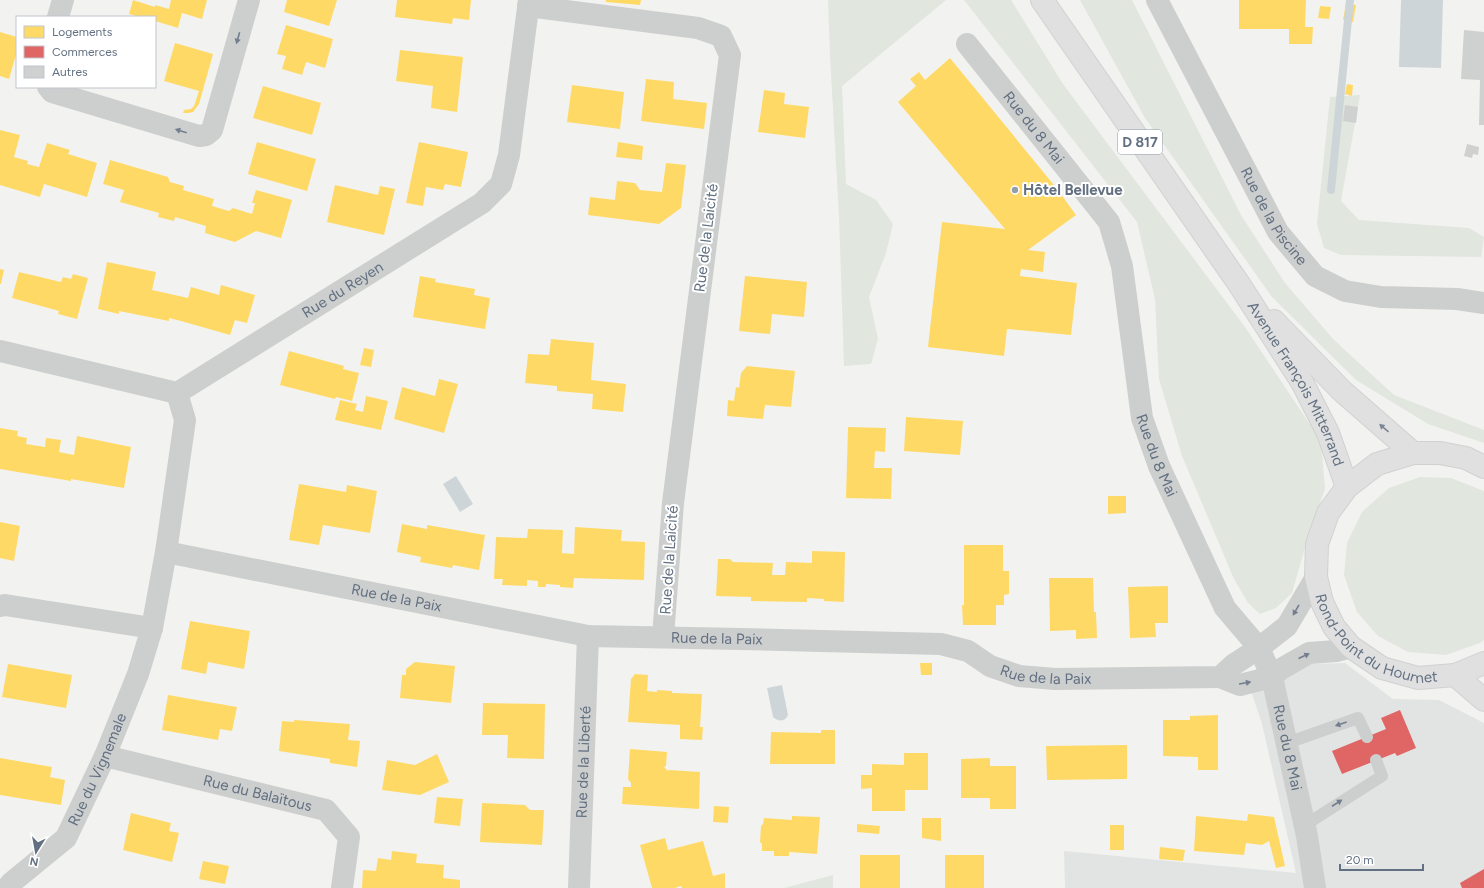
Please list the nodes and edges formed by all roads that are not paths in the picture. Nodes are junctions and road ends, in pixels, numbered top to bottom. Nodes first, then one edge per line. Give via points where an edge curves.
1 (63, 0) edge
2 (249, 0) edge
3 (1042, 0) edge
4 (1157, 0) edge
5 (529, 3) edge
6 (58, 16) edge
7 (967, 44) dead end
8 (49, 88) edge
9 (1239, 284) junction
10 (1484, 303) edge
11 (0, 351) edge
12 (177, 393) junction
13 (1413, 453) junction
14 (1484, 467) edge
15 (1347, 487) junction
16 (166, 552) junction
17 (1316, 576) junction
18 (0, 606) edge
19 (152, 628) junction
20 (588, 636) junction
21 (663, 637) junction
22 (1351, 647) junction
23 (1259, 648) junction
24 (1484, 663) edge
25 (1455, 675) junction
26 (1220, 677) junction
27 (1272, 677) junction
28 (1484, 700) edge
29 (1367, 737) dead end
30 (1287, 742) junction
31 (105, 756) junction
32 (1376, 760) dead end
33 (1305, 824) junction
34 (7, 888) edge
35 (342, 888) edge
36 (579, 888) edge
37 (1315, 888) edge

1 - 6 street
2 -> 8 street via 212,130 206,135 199,136 52,92
3 - 9 main road, Avenue François Mitterrand / D 817
4 - 10 street, Rue de la Piscine via 1278,232 1314,276 1345,291 1381,297 1456,299
5 - 12 street, Rue du Reyen via 509,155 501,184 482,203
5 - 21 street, Rue de la Laicité via 698,28 721,36 730,55 673,503
7 - 23 street, Rue du 8 Mai via 1109,222 1122,266 1142,418 1159,466 1225,608
13 -> 9 main road, Avenue François Mitterrand / D 817 via 1342,391
9 - 15 main road, Avenue François Mitterrand / D 817 via 1302,382 1328,434
11 - 12 street
12 - 16 street, Rue du Vignemale via 185,420
13 - 14 main road, Rond-Point du Hournet via 1440,453 1466,458
13 - 15 main road, Rond-Point du Hournet via 1377,464
15 - 17 main road, Rond-Point du Hournet via 1328,513 1317,544
16 - 19 street, Rue du Vignemale
16 - 20 street, Rue de la Paix
17 - 22 main road, Rond-Point du Hournet via 1322,602 1334,627
17 -> 23 street via 1287,626
18 - 19 street
19 - 31 street, Rue du Vignemale via 138,674
20 - 21 street, Rue de la Paix
20 - 36 street, Rue de la Liberté
21 - 26 street, Rue de la Paix via 941,644 968,651 990,666 1019,676 1055,679
22 - 25 main road, Rond-Point du Hournet via 1382,668 1418,678
27 -> 22 street via 1309,653
23 - 26 street
23 - 27 street, Rue du 8 Mai
24 - 25 main road, Rond-Point du Hournet
25 - 28 main road
26 -> 27 street via 1240,685
27 - 30 street, Rue du 8 Mai
29 -> 30 lane via 1358,718
30 - 33 street, Rue du 8 Mai
31 - 34 street, Rue du Vignemale via 66,838
31 - 35 street, Rue du Balaïtous via 326,810 350,837
33 -> 32 lane via 1382,776
33 - 37 street, Rue du 8 Mai

